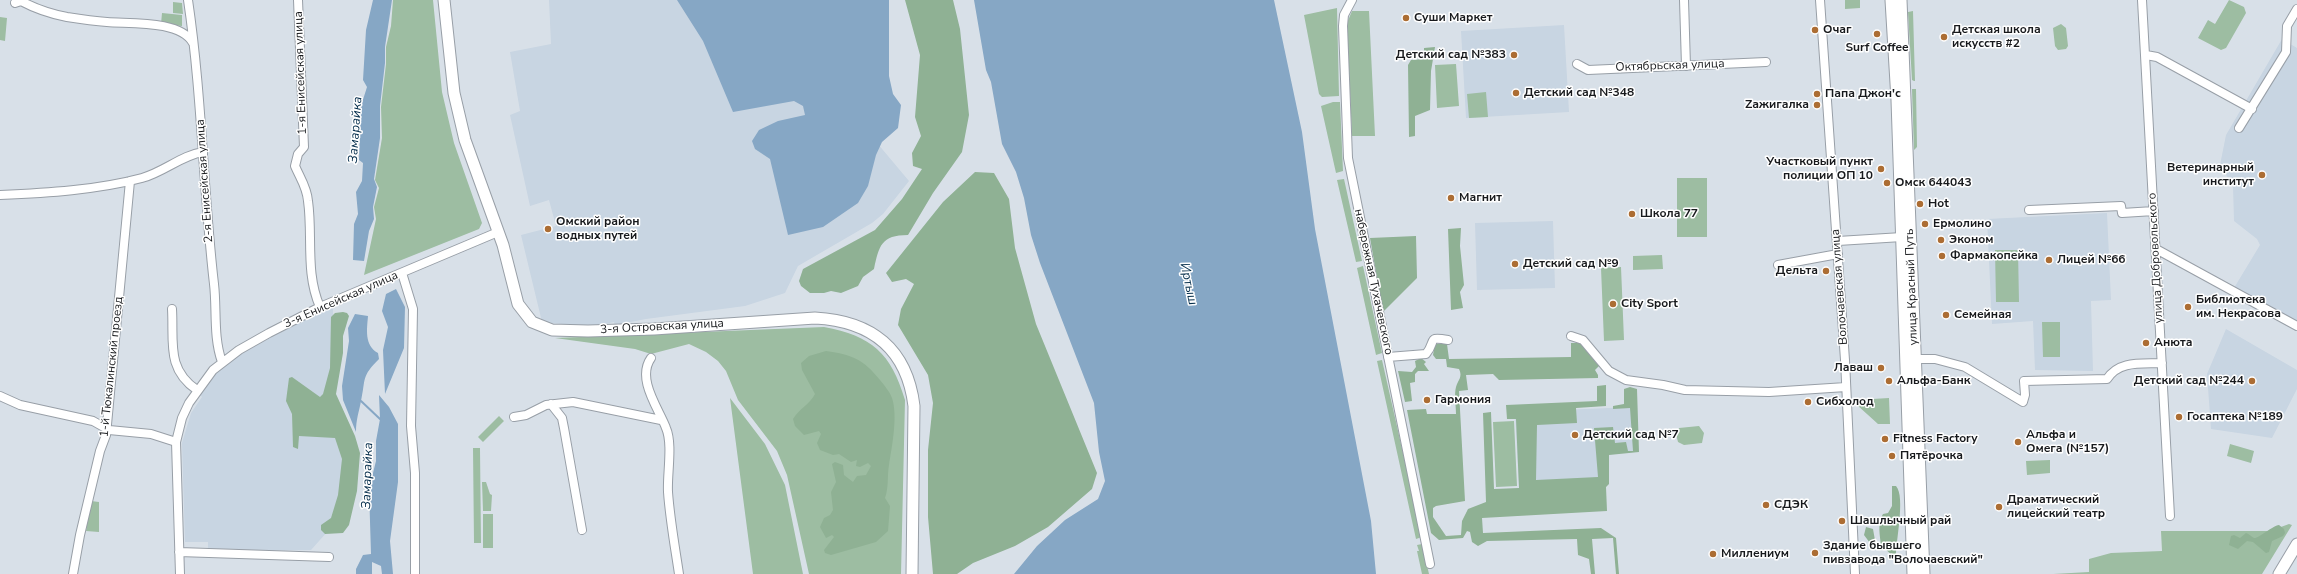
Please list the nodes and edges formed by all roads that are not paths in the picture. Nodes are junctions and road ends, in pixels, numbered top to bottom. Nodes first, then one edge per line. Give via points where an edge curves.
1 (188, 0) edge
2 (298, 0) edge
3 (444, 0) edge
4 (1352, 0) edge
5 (1684, 0) edge
6 (1820, 0) edge
7 (1891, 0) edge
8 (1901, 0) edge
9 (2142, 0) edge
10 (19, 1) edge
11 (2297, 9) edge
12 (194, 46) junction
13 (2146, 55) junction
14 (1766, 62) dead end
15 (1577, 64) dead end
16 (1686, 66) junction
17 (2252, 109) junction
18 (2238, 128) dead end
19 (203, 152) junction
20 (130, 181) junction
21 (0, 195) edge
22 (2029, 210) dead end
23 (2154, 211) junction
24 (498, 232) junction
25 (1906, 236) junction
26 (1838, 241) junction
27 (2156, 249) junction
28 (1838, 254) junction
29 (1778, 265) dead end
30 (402, 273) junction
31 (320, 307) junction
32 (172, 309) dead end
33 (2297, 326) edge
34 (1571, 336) dead end
35 (1448, 340) dead end
36 (1388, 357) junction
37 (651, 358) dead end
38 (1915, 360) junction
39 (222, 362) junction
40 (2162, 363) junction
41 (1846, 387) junction
42 (197, 390) junction
43 (1, 396) edge
44 (551, 404) junction
45 (514, 417) dead end
46 (661, 420) junction
47 (106, 429) junction
48 (176, 442) junction
49 (2170, 516) dead end
50 (582, 530) dead end
51 (2297, 544) edge
52 (179, 552) junction
53 (329, 557) dead end
54 (2294, 557) edge
55 (1430, 564) dead end
56 (73, 574) edge
57 (180, 574) edge
58 (415, 574) edge
59 (679, 574) edge
60 (912, 574) edge
61 (1855, 574) edge
62 (1913, 574) edge
63 (1924, 574) edge
64 (2279, 574) edge

1 - 12 street, 2-я Енисейская улица
2 - 31 street, 1-я Енисейская улица via 304,147 298,154 295,166 304,183 308,201 312,282
3 - 24 main road, 3-я Островская улица via 459,117 470,158
4 - 36 street, набережная Тухачевского via 1344,15 1343,26 1348,158
5 - 16 street
6 - 26 street, Волочаевская улица
7 - 25 main road, улица Красный Путь
8 - 25 main road, улица Красный Путь
9 - 13 street, улица Добровольского
10 - 12 street via 38,10 66,17 151,24 179,31 186,34
11 - 17 street via 2287,26 2286,52
12 - 19 street, 2-я Енисейская улица
13 - 17 street via 2157,57
13 - 23 street, улица Добровольского
14 - 16 street, Октябрьская улица
15 - 16 street, Октябрьская улица via 1588,70
17 - 18 street
19 - 20 street via 185,157 158,174
19 - 39 street, 2-я Енисейская улица via 217,337
20 - 21 street
20 - 47 street, 1-й Тюкалинский проезд
22 - 23 street via 2121,206 2122,212
23 - 27 street, улица Добровольского
24 - 30 street, 3-я Енисейская улица
24 - 60 main road, 3-я Островская улица via 518,304 526,317 545,329 654,329 815,318 836,319 866,330 887,345 906,370 912,387
25 - 26 street
25 - 38 main road, улица Красный Путь
25 - 62 main road, улица Красный Путь
26 - 28 street, Волочаевская улица
27 - 33 street
27 - 40 street, улица Добровольского
28 - 29 street
28 - 41 street, Волочаевская улица
30 - 31 street, 3-я Енисейская улица
30 - 58 street via 413,309 411,426 415,472
31 - 39 street, 3-я Енисейская улица via 269,333
32 - 42 street via 174,364 181,376
34 - 41 street via 1584,340 1609,371 1626,380 1685,390 1769,392
35 - 36 street via 1437,337 1426,354
36 - 55 street, набережная Тухачевского
37 - 46 street via 646,369 648,386
38 - 40 street via 1934,359 1965,367 2023,402 2024,382 2107,379 2114,369 2121,366
38 - 63 main road, улица Красный Путь
39 - 42 street, 3-я Енисейская улица
40 - 49 street, улица Добровольского
41 - 61 street, Волочаевская улица
42 - 48 street, 3-я Енисейская улица via 182,418
43 - 47 street via 26,407 93,421
44 - 45 street via 526,415
44 - 46 street via 572,402
44 - 50 street via 562,418
46 - 59 street via 667,429 670,511
47 - 48 street via 151,434
47 - 56 street, 1-й Тюкалинский проезд
48 - 52 street, 3-я Енисейская улица
51 - 54 main road
52 - 53 street
52 - 57 street, 3-я Енисейская улица
54 - 64 main road

